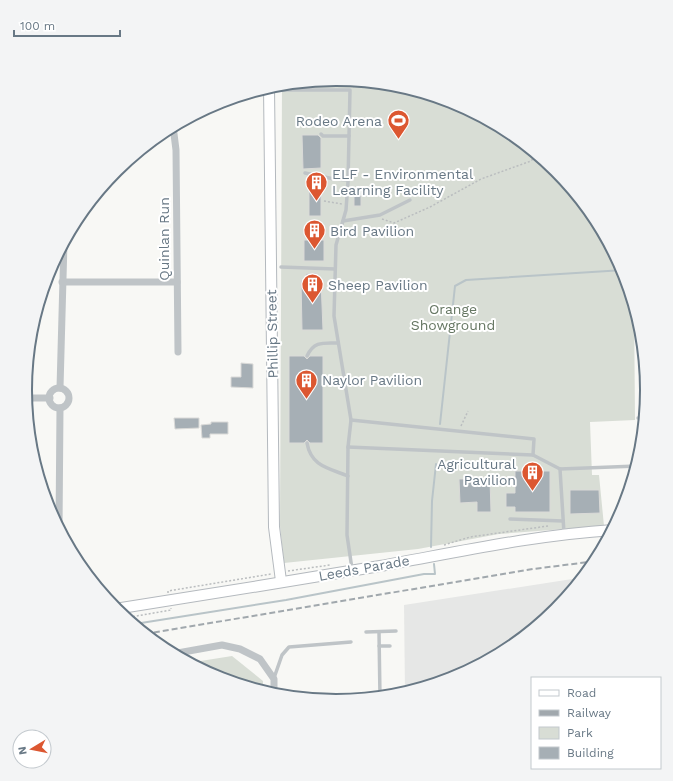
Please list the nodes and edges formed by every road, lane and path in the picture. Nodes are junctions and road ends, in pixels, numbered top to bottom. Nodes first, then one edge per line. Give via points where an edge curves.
1 (353, 87) edge
2 (295, 89) edge
3 (350, 90) junction
4 (269, 94) edge
5 (174, 133) edge
6 (322, 134) dead end
7 (349, 136) junction
8 (533, 159) edge
9 (305, 173) dead end
10 (348, 180) junction
11 (410, 200) dead end
12 (324, 201) dead end
13 (346, 205) junction
14 (373, 216) junction
15 (343, 221) junction
16 (63, 255) edge
17 (281, 267) dead end
18 (335, 269) junction
19 (62, 282) junction
20 (177, 282) junction
21 (338, 343) junction
22 (178, 352) dead end
23 (307, 356) dead end
24 (60, 388) junction
25 (32, 398) edge
26 (50, 398) junction
27 (60, 408) junction
28 (468, 411) dead end
29 (351, 420) junction
30 (458, 431) junction
31 (307, 443) dead end
32 (348, 447) junction
33 (533, 455) junction
34 (632, 466) edge
35 (560, 469) junction
36 (348, 476) junction
37 (59, 516) edge
38 (510, 519) dead end
39 (563, 521) junction
40 (549, 526) dead end
41 (609, 526) edge
42 (564, 534) junction
43 (441, 546) dead end
44 (337, 564) dead end
45 (352, 570) junction
46 (280, 577) junction
47 (169, 600) junction
48 (123, 608) edge
49 (396, 631) dead end
50 (366, 632) dead end
51 (379, 632) junction
52 (351, 642) dead end
53 (379, 646) junction
54 (390, 646) dead end
55 (181, 652) edge
56 (274, 679) junction
57 (274, 688) edge
58 (380, 691) edge

1 - 3 path
2 - 3 lane
3 - 7 lane
4 - 46 main road, Phillip Street via 274,527
5 - 20 street, Quinlan Run
6 - 7 lane
7 - 10 lane
8 - 14 path via 481,179 394,224
9 - 10 lane
10 - 13 lane
11 - 14 lane
12 - 13 path
13 - 15 lane
14 - 15 lane
15 - 18 lane via 336,245
16 - 19 street
17 - 18 lane
18 - 21 lane via 334,316
19 - 20 street
19 - 24 street
20 - 22 street, Quinlan Run
21 - 23 lane via 317,344 311,348
21 - 29 lane
24 - 26 street via 53,391
24 - 27 street via 66,391 69,399 66,405
25 - 26 street
26 - 27 street via 52,404
27 - 37 street
28 - 30 path
29 - 30 lane
29 - 32 lane
30 - 33 lane via 534,440
31 - 36 lane via 309,454 315,462
32 - 33 lane
32 - 36 lane
33 - 35 lane
34 - 35 lane
35 - 39 lane
36 - 45 lane via 347,535
38 - 39 lane
39 - 42 lane
40 - 43 path via 470,537
41 - 42 main road, Leeds Parade
42 - 45 main road, Leeds Parade
44 - 46 path
45 - 46 main road, Leeds Parade
46 - 47 main road, Leeds Parade
46 - 47 path via 168,591
47 - 48 main road, Leeds Parade
49 - 51 lane
50 - 51 lane
51 - 53 lane
52 - 56 lane via 289,647 282,655
53 - 54 lane
53 - 58 lane
55 - 56 street via 222,645 240,649 260,659
56 - 57 street

